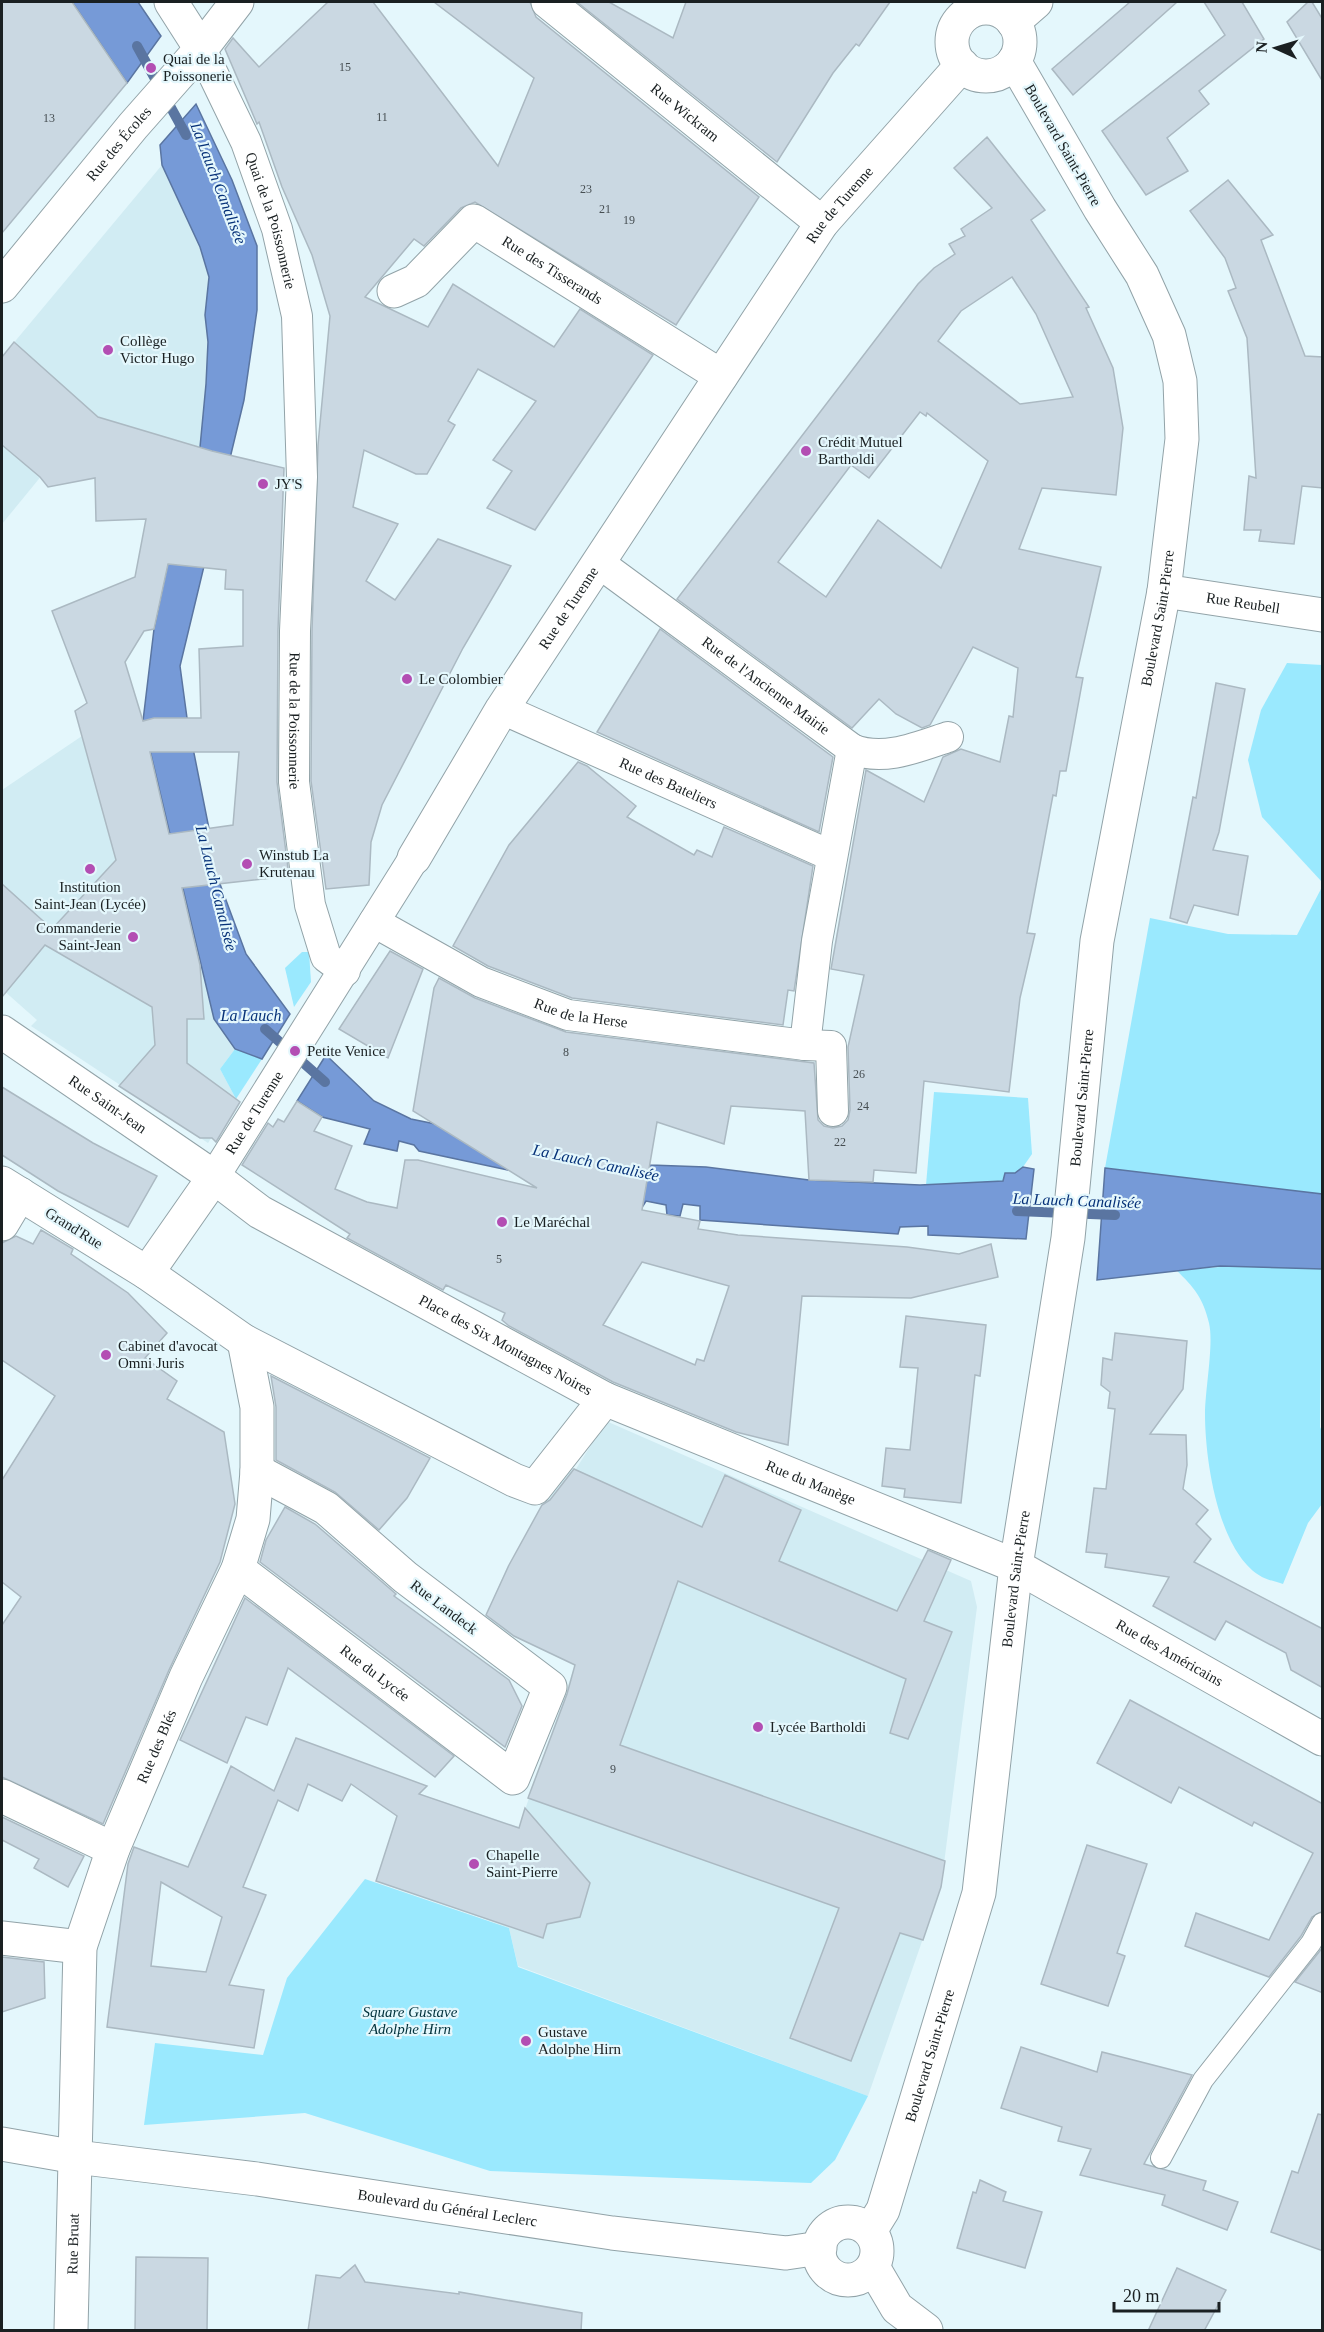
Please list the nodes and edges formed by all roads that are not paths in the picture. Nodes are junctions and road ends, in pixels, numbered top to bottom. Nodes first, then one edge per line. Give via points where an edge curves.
1 (171, 2) edge
2 (237, 2) edge
3 (548, 2) edge
4 (965, 7) edge
5 (1024, 12) edge
6 (194, 57) junction
7 (1014, 61) junction
8 (962, 66) junction
9 (822, 223) junction
10 (2, 285) edge
11 (394, 291) dead end
12 (721, 376) junction
13 (302, 458) joint
14 (599, 563) junction
15 (1164, 591) junction
16 (1323, 615) edge
17 (502, 710) junction
18 (948, 737) dead end
19 (852, 749) junction
20 (832, 856) junction
21 (414, 858) joint
22 (374, 922) junction
23 (345, 971) junction
24 (2, 1032) edge
25 (806, 1046) junction
26 (833, 1111) dead end
27 (214, 1177) junction
28 (11, 1188) edge
29 (2, 1224) edge
30 (147, 1274) junction
31 (244, 1341) junction
32 (604, 1400) junction
33 (257, 1471) junction
34 (1016, 1566) junction
35 (238, 1569) junction
36 (1323, 1739) edge
37 (513, 1778) joint
38 (2, 1796) edge
39 (113, 1849) junction
40 (1323, 1923) edge
41 (2, 1938) edge
42 (80, 1947) junction
43 (2, 2144) edge
44 (76, 2157) junction
45 (1161, 2158) dead end
46 (870, 2231) junction
47 (820, 2248) junction
48 (873, 2267) junction
49 (71, 2331) edge
50 (926, 2331) edge

1 - 6 street, Quai de la Poissonnerie
2 - 6 street, Rue des Écoles
3 - 9 street, Rue Wickram
4 - 5 street
4 - 8 street via 952,41
5 - 7 street
6 - 10 street, Rue des Écoles
6 - 13 street, Quai de la Poissonnerie via 246,142 277,229 297,316
7 - 8 street via 1006,69 986,76
7 - 15 street, Boulevard Saint-Pierre via 1142,275 1169,335 1180,381 1182,440
8 - 9 street, Rue de Turenne
9 - 12 street, Rue de Turenne
11 - 12 street, Rue des Tisserands via 416,281 474,221
12 - 14 street, Rue de Turenne
13 - 23 street, Rue de la Poissonnerie via 294,782 310,905 326,957
14 - 17 street, Rue de Turenne
14 - 19 street, Rue de l'Ancienne Mairie
15 - 16 street, Rue Reubell
15 - 34 street, Boulevard Saint-Pierre via 1097,941 1068,1238
17 - 20 street, Rue des Bateliers
17 - 21 street, Rue de Turenne
18 - 19 street, Rue de l'Ancienne Mairie via 885,754 865,755
19 - 20 street
20 - 25 street via 817,941
21 - 22 street, Rue de Turenne
22 - 23 street, Rue de Turenne
22 - 25 street, Rue de la Herse via 481,982 568,1016
23 - 27 street, Rue de Turenne
24 - 27 street, Rue Saint-Jean
25 - 26 street, Rue de la Herse via 831,1046
27 - 30 street
27 - 32 street, Place des Six Montagnes Noires via 261,1212
28 - 29 street
28 - 30 street, Grand'Rue
30 - 31 street, Place des Six Montagnes Noires
31 - 32 street, Place des Six Montagnes Noires via 535,1488
31 - 33 street, Rue des Blés via 257,1407
32 - 34 street, Rue du Manège
33 - 35 street, Rue des Blés via 253,1519
33 - 37 street, Rue Landeck via 326,1508 405,1577 550,1687
34 - 36 street, Rue des Américains
34 - 46 street, Boulevard Saint-Pierre via 979,1893 883,2210
35 - 37 street, Rue du Lycée
35 - 39 street, Rue des Blés via 186,1677
38 - 39 street
39 - 42 street, Rue des Blés
40 - 45 lane via 1203,2080
41 - 42 street
42 - 44 street, Rue des Blés
43 - 44 street, Boulevard du Général Leclerc
44 - 47 street, Boulevard du Général Leclerc via 256,2179 612,2233 786,2253
44 - 49 street, Rue Bruat
46 - 47 street via 853,2223 835,2225 822,2239
46 - 48 street via 877,2248
47 - 48 street via 824,2267 839,2279 859,2278
48 - 50 street via 897,2308

